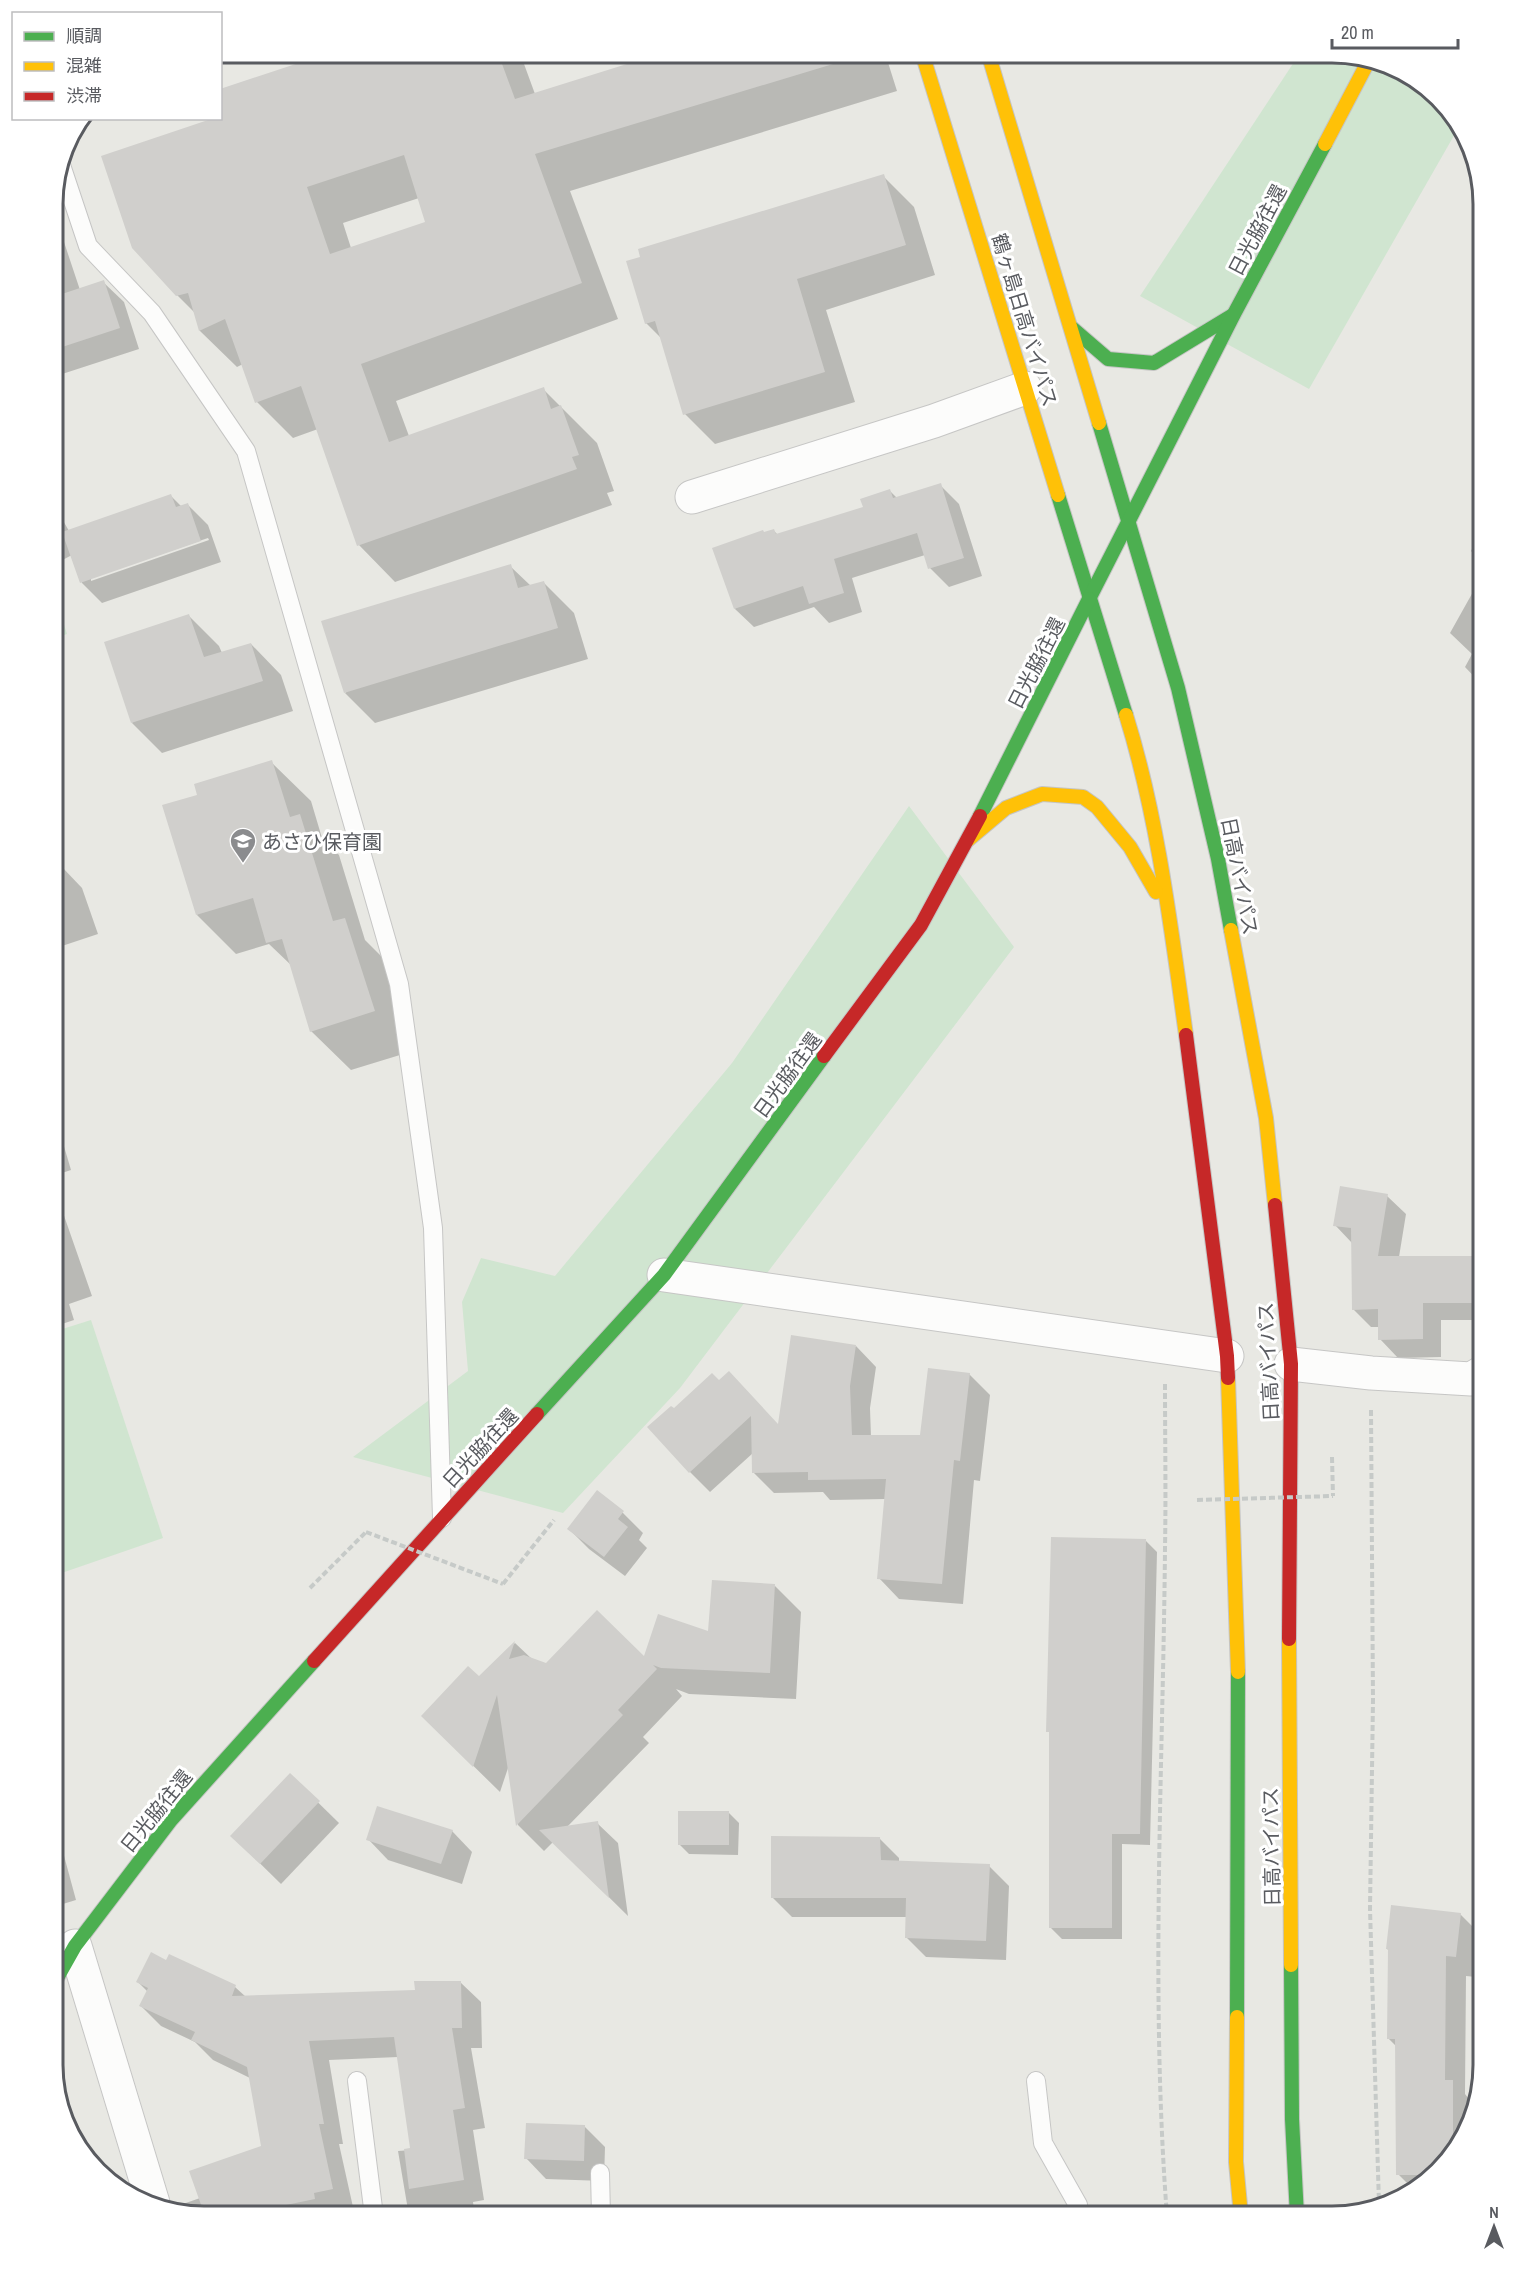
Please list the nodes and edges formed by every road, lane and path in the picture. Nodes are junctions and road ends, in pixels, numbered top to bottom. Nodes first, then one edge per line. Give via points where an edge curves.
1 (925, 63) edge
2 (991, 63) edge
3 (1365, 67) edge
4 (66, 179) edge
5 (1234, 315) junction
6 (1072, 328) junction
7 (1025, 388) junction
8 (692, 497) dead end
9 (1129, 522) junction
10 (1089, 599) junction
11 (968, 840) junction
12 (1169, 915) junction
13 (664, 1275) junction
14 (1165, 1347) junction
15 (1227, 1356) junction
16 (1291, 1364) junction
17 (1371, 1373) junction
18 (1473, 1379) edge
19 (1333, 1496) dead end
20 (1197, 1500) dead end
21 (442, 1518) junction
22 (554, 1520) dead end
23 (310, 1588) dead end
24 (75, 1946) junction
25 (63, 1966) edge
26 (357, 2082) dead end
27 (1036, 2082) dead end
28 (600, 2173) dead end
29 (150, 2195) edge
30 (1379, 2197) edge
31 (373, 2206) edge
32 (602, 2206) edge
33 (1077, 2206) edge
34 (1166, 2206) edge
35 (1241, 2206) edge
36 (1296, 2206) edge

1 - 7 main road, 鶴ヶ島日高バイパス
2 - 6 main road
3 - 5 main road, 日光脇往還
4 - 21 lane via 88,246 152,313 246,451 399,984 433,1228
5 - 6 main road via 1154,363 1108,359
5 - 9 main road, 日光脇往還
6 - 9 main road
7 - 8 street via 934,421
7 - 10 main road, 鶴ヶ島日高バイパス
9 - 10 main road, 日光脇往還
9 - 16 main road, 日高バイパス via 1178,688 1218,859 1266,1118
10 - 11 main road, 日光脇往還
10 - 12 main road, 日高バイパス via 1140,761
11 - 12 main road via 1015,804 1042,794 1083,797 1097,807 1130,847
11 - 13 main road, 日光脇往還 via 921,924
12 - 15 main road, 日高バイパス
13 - 14 street
13 - 21 main road, 日光脇往還
14 - 15 street
14 - 34 path via 1158,1941
15 - 35 main road, 日高バイパス via 1239,1686 1236,2162
16 - 17 street
16 - 36 main road, 日高バイパス via 1289,1707 1292,2108
17 - 18 street
17 - 30 path via 1370,1909
19 - 20 path, bridge
21 - 24 main road, 日光脇往還 via 171,1820
22 - 23 path, bridge via 503,1584 366,1532
24 - 25 main road, 日光脇往還
24 - 29 street
26 - 31 lane
27 - 33 lane via 1043,2143
28 - 32 lane

